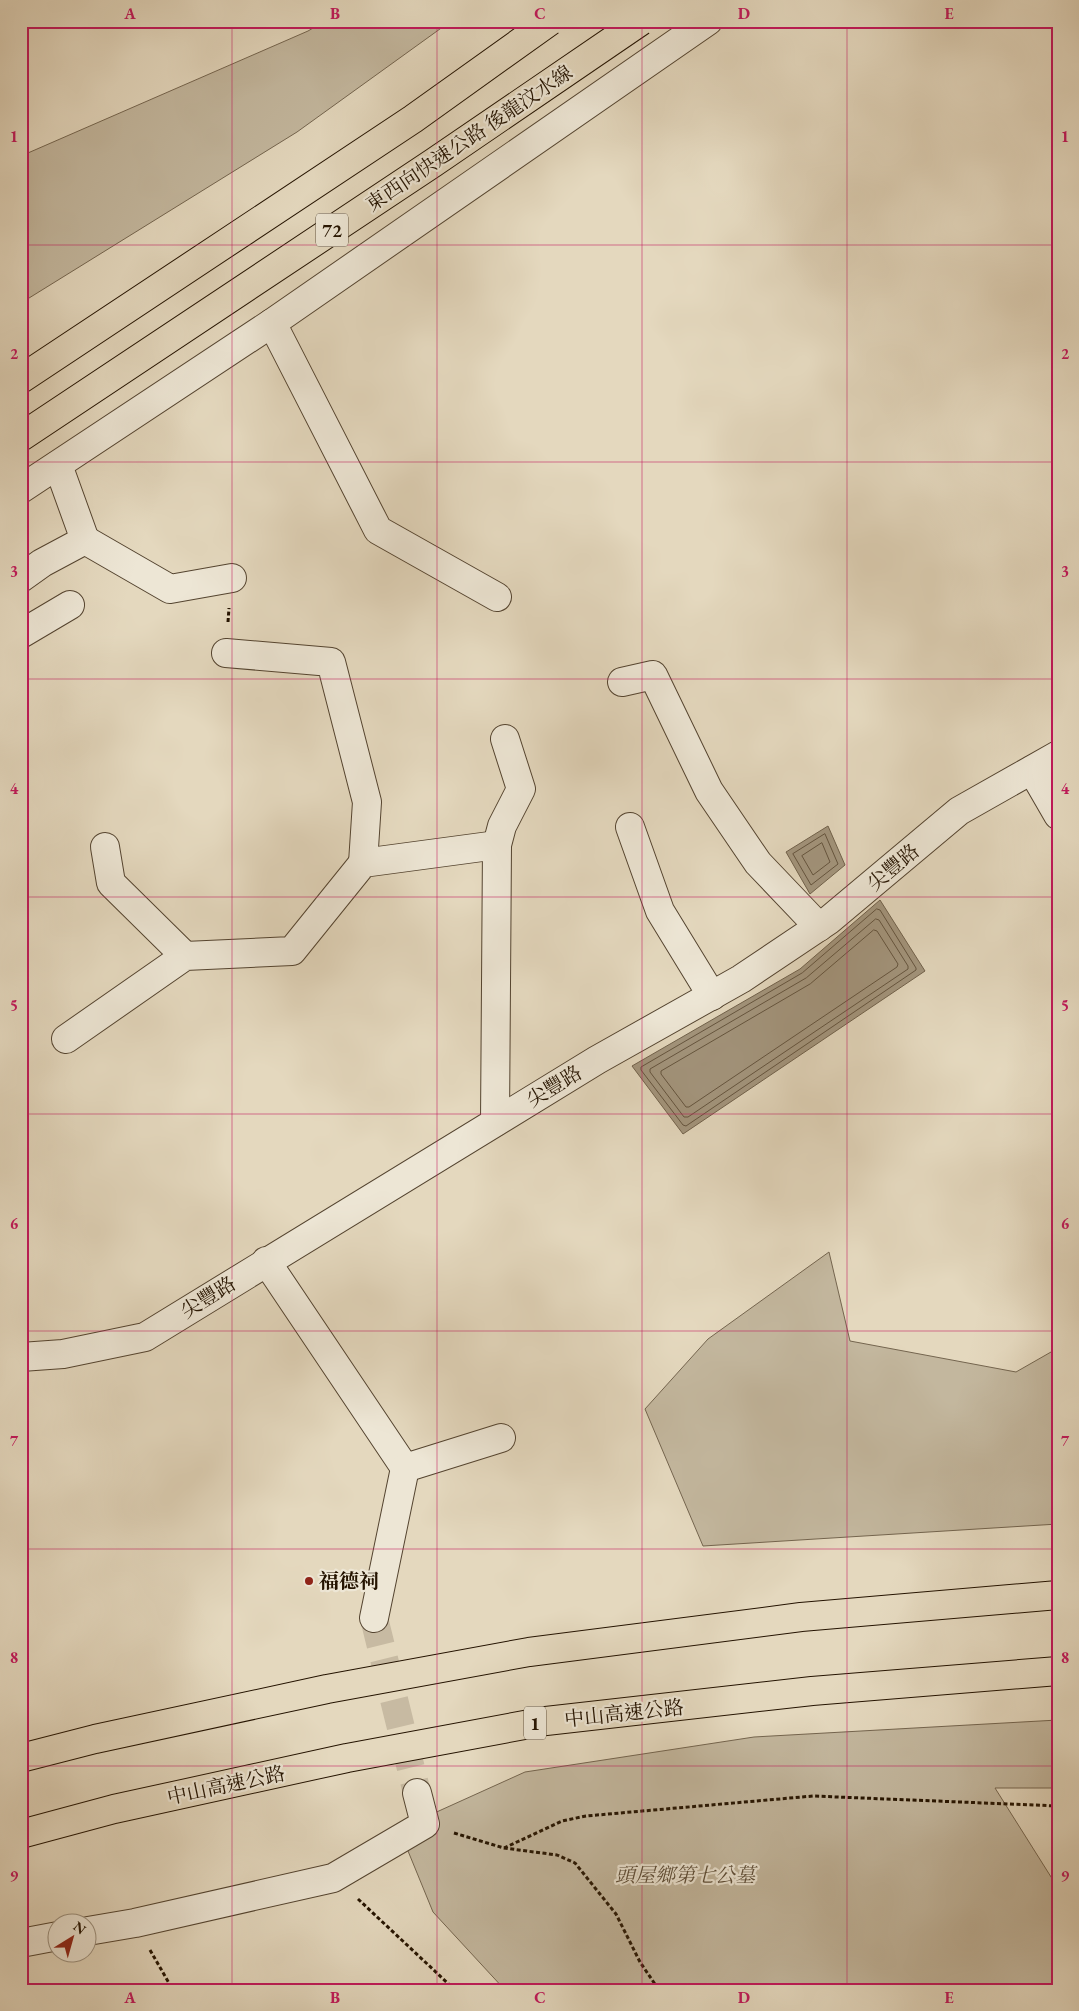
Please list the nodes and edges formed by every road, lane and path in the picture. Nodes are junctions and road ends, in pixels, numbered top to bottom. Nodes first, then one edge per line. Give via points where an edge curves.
1 (550, 21) edge
2 (641, 21) edge
3 (708, 21) edge
4 (272, 323) junction
5 (21, 379) edge
6 (21, 437) edge
7 (58, 465) junction
8 (21, 489) edge
9 (85, 540) junction
10 (21, 578) edge
11 (232, 578) joint
12 (497, 597) dead end
13 (70, 605) dead end
14 (21, 634) edge
15 (226, 653) joint
16 (622, 682) dead end
17 (505, 739) dead end
18 (1058, 755) edge
19 (1032, 770) junction
20 (1058, 815) edge
21 (630, 827) dead end
22 (497, 845) junction
23 (105, 847) dead end
24 (363, 863) junction
25 (819, 927) junction
26 (185, 956) junction
27 (712, 996) junction
28 (66, 1038) dead end
29 (495, 1122) junction
30 (266, 1261) junction
31 (21, 1357) edge
32 (501, 1438) dead end
33 (405, 1468) junction
34 (1058, 1595) edge
35 (374, 1618) tunnel mouth
36 (1058, 1671) edge
37 (21, 1758) edge
38 (417, 1793) tunnel mouth
39 (1058, 1806) edge
40 (425, 1824) junction
41 (21, 1834) edge
42 (504, 1848) junction
43 (334, 1878) junction
44 (135, 1923) junction
45 (98, 1929) edge
46 (48, 1938) edge
47 (21, 1943) edge
48 (173, 1990) edge
49 (455, 1990) edge
50 (659, 1990) edge

1 - 5 highway, 72, bridge via 413,119
2 - 6 highway, 東西向快速公路 後龍汶水線 / 72, bridge
3 - 4 street
4 - 7 street
4 - 12 street via 378,530
7 - 8 street
7 - 9 street
9 - 10 street
9 - 11 street via 170,589
11 - 15 path
13 - 14 street
15 - 24 street via 331,662 368,802
16 - 25 street via 654,675 709,791 758,863
17 - 22 street via 521,789 502,826
18 - 19 street, 尖豐路
19 - 20 street
19 - 25 street, 尖豐路 via 959,811
21 - 27 street via 660,911
22 - 24 street
22 - 29 street
23 - 26 street via 111,883
24 - 26 street via 292,951
25 - 27 street, 尖豐路
26 - 28 street
27 - 29 street, 尖豐路
29 - 30 street, 尖豐路
30 - 31 street, 尖豐路 via 145,1337 63,1354
30 - 33 street
32 - 33 street
33 - 35 street
34 - 37 highway via 801,1617 529,1652 327,1689
36 - 41 highway, 中山高速公路 / 1 via 812,1692 546,1721 347,1758 114,1809
38 - 40 street
39 - 42 path via 813,1796 586,1816 562,1822
40 - 42 path
40 - 43 street
42 - 50 path via 557,1855 575,1863 616,1914 640,1962
43 - 44 street
43 - 49 path
44 - 45 street
44 - 48 path
46 - 47 street

